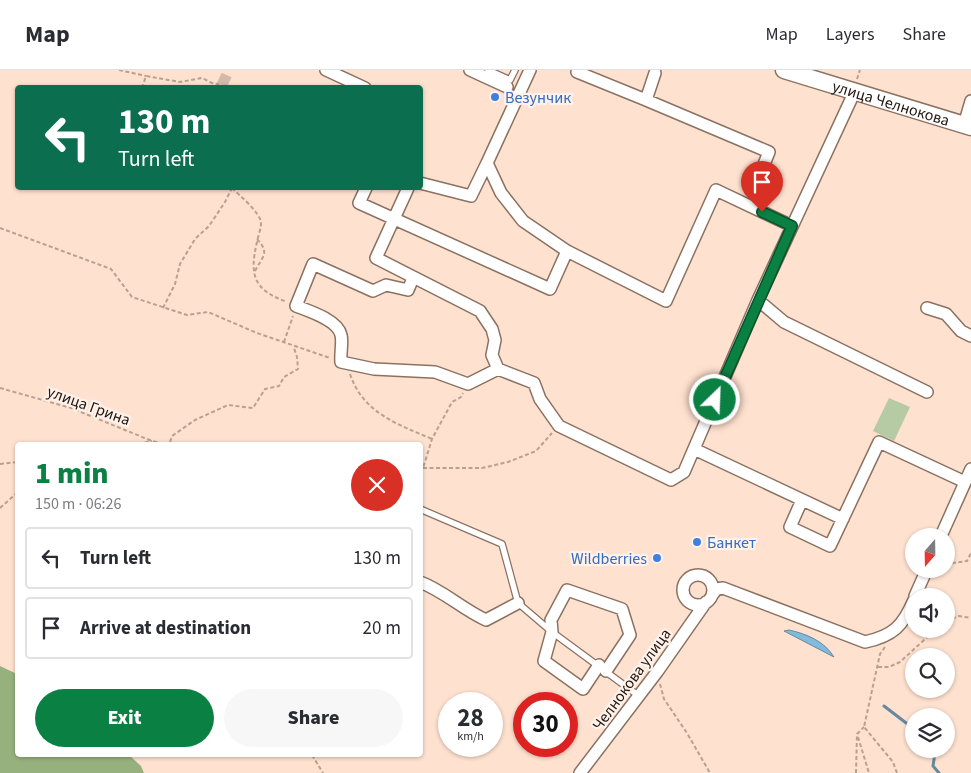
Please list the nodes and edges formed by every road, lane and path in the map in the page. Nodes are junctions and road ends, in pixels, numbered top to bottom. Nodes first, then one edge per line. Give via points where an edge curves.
1 (119, 70) edge
2 (326, 70) edge
3 (470, 70) edge
4 (488, 70) edge
5 (515, 70) edge
6 (530, 70) edge
7 (784, 70) edge
8 (652, 71) edge
9 (577, 72) dead end
10 (146, 76) junction
11 (508, 84) junction
12 (143, 85) edge
13 (222, 85) dead end
14 (358, 85) edge
15 (519, 93) junction
16 (854, 93) junction
17 (646, 100) junction
18 (971, 102) edge
19 (968, 126) edge
20 (487, 163) junction
21 (758, 179) dead end
22 (423, 184) edge
23 (231, 190) edge
24 (234, 190) edge
25 (365, 190) edge
26 (407, 190) edge
27 (393, 219) junction
28 (792, 226) junction
29 (0, 228) edge
30 (257, 239) junction
31 (567, 251) junction
32 (254, 272) junction
33 (413, 278) junction
34 (758, 300) junction
35 (296, 306) junction
36 (163, 308) junction
37 (927, 308) dead end
38 (971, 336) edge
39 (284, 342) junction
40 (294, 346) junction
41 (341, 362) junction
42 (498, 369) junction
43 (468, 384) junction
44 (0, 388) edge
45 (927, 392) dead end
46 (559, 426) junction
47 (432, 439) junction
48 (152, 441) junction
49 (147, 442) edge
50 (156, 442) edge
51 (170, 442) edge
52 (694, 449) junction
53 (15, 462) edge
54 (0, 464) edge
55 (423, 468) joint
56 (971, 469) edge
57 (965, 482) junction
58 (15, 495) edge
59 (802, 500) junction
60 (0, 508) edge
61 (423, 510) edge
62 (843, 519) junction
63 (945, 528) edge
64 (971, 553) edge
65 (955, 563) edge
66 (423, 583) edge
67 (518, 602) junction
68 (905, 617) edge
69 (955, 618) edge
70 (971, 618) edge
71 (897, 628) junction
72 (552, 632) junction
73 (926, 638) edge
74 (877, 667) junction
75 (602, 668) junction
76 (657, 672) junction
77 (639, 697) junction
78 (864, 727) junction
79 (857, 734) junction
80 (313, 757) edge
81 (323, 773) edge
82 (580, 773) edge
83 (710, 773) edge
84 (856, 773) edge
85 (868, 773) edge
86 (897, 773) edge

1 - 10 path
2 - 14 street
3 - 11 street
4 - 11 lane
5 - 11 lane
6 - 15 street
7 - 16 main road, улица Челнокова
8 - 17 street
9 - 17 street
10 - 12 path
10 - 13 path via 180,82 202,78
11 - 15 lane
15 - 20 street
16 - 19 main road, улица Челнокова
16 - 28 street
17 - 21 street via 769,152
18 - 19 street
20 - 22 street via 471,196
20 - 31 street via 501,193 523,221
23 - 36 path via 180,264 175,284
24 - 30 path via 259,216 261,223
25 - 27 street via 358,203
26 - 27 street
27 - 31 street via 550,290
27 - 33 street via 376,258
28 - 31 street via 716,190 666,301
28 - 34 street
29 - 36 path via 111,270 132,298
30 - 32 path
30 - 32 path via 265,247 265,252
32 - 35 path via 256,282 270,296
33 - 35 street via 408,290 386,285 373,291 313,264
33 - 42 street via 480,311 492,329 495,340 492,355
34 - 45 street via 784,322
34 - 52 street
35 - 39 path
35 - 41 street via 338,326 342,336
36 - 39 path via 187,315 208,312
37 - 38 street via 946,314 960,331
39 - 40 path
40 - 41 path
40 - 51 path via 298,369 284,377 279,386 265,389 254,408 228,405 195,420 172,436
41 - 43 street via 374,369 435,372
41 - 47 path via 349,370 355,388 372,409
42 - 43 street
42 - 46 street via 534,383 540,399
43 - 47 path via 461,397 452,402
44 - 48 path, улица Грина via 71,408
46 - 52 street via 671,480 684,472
46 - 55 path via 536,451 508,462 482,468
47 - 55 path
48 - 49 path
48 - 50 path, улица Грина
52 - 59 street
53 - 54 path
56 - 57 street
57 - 62 street via 879,442
57 - 63 street
58 - 60 path
59 - 62 street
59 - 62 street via 790,527 830,546
61 - 67 lane via 502,544
64 - 65 path via 967,561
66 - 67 street via 486,620
67 - 72 lane
68 - 71 street
69 - 70 path
71 - 74 path via 880,654
71 - 76 street, Челнокова улица via 881,638 865,642 723,588 717,589
72 - 75 lane
72 - 75 street via 544,660 583,690
72 - 75 street via 551,620 567,590 622,609 630,635
73 - 74 path via 900,662 889,667
74 - 78 path
75 - 77 lane
76 - 77 street, Челнокова улица
76 - 83 path via 664,699
77 - 82 street, Челнокова улица
78 - 79 path
78 - 86 path via 893,762
79 - 84 path
79 - 85 path
80 - 81 path

